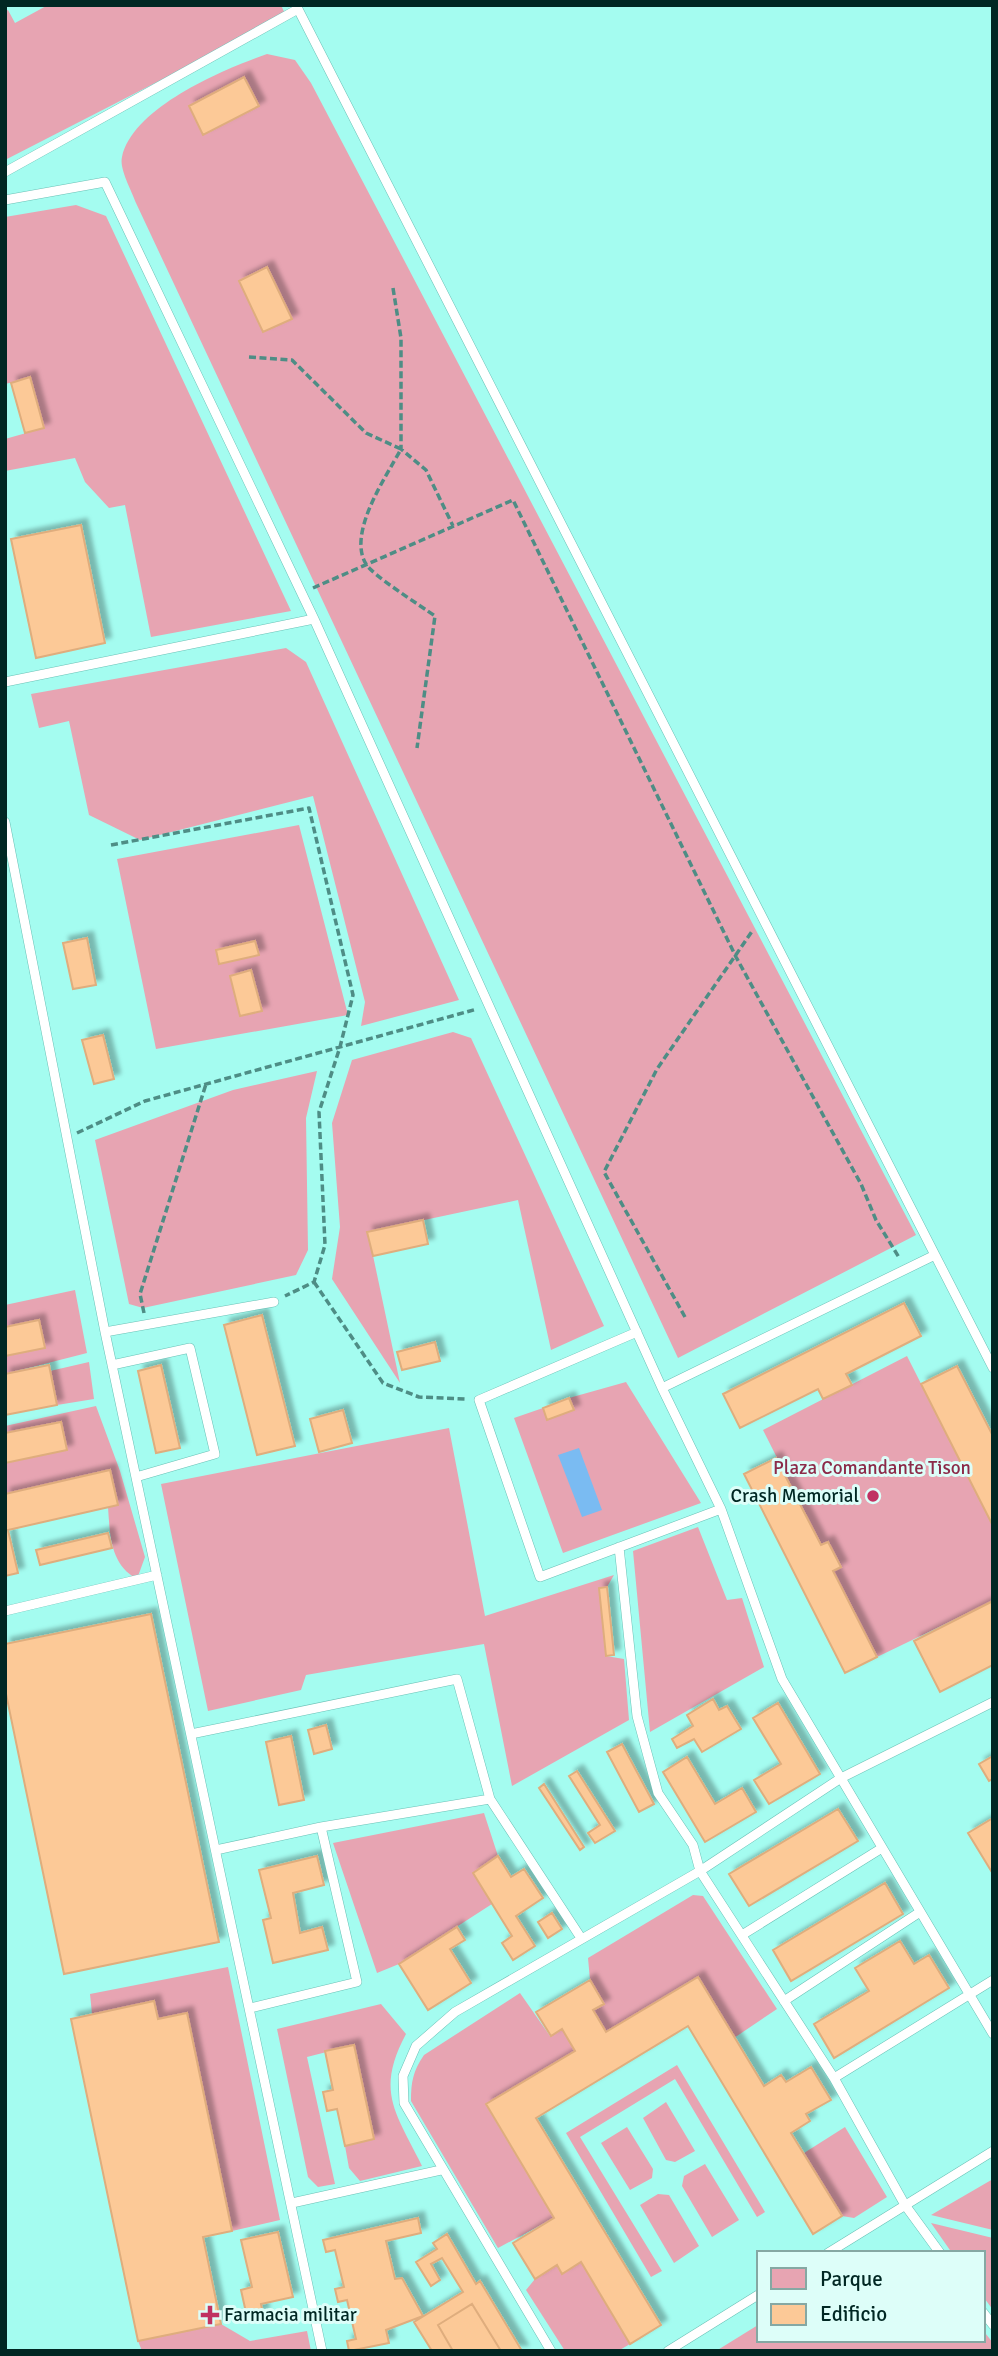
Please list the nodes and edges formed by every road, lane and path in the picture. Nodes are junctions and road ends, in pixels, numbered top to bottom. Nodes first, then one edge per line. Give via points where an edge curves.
1 (297, 7) edge
2 (5, 172) edge
3 (5, 200) edge
4 (393, 288) dead end
5 (249, 357) dead end
6 (401, 449) junction
7 (453, 526) junction
8 (366, 565) junction
9 (302, 593) junction
10 (314, 619) junction
11 (5, 681) edge
12 (417, 748) dead end
13 (5, 822) edge
14 (111, 845) dead end
15 (762, 916) junction
16 (736, 957) junction
17 (489, 1005) junction
18 (340, 1047) junction
19 (206, 1084) junction
20 (66, 1138) junction
21 (935, 1255) junction
22 (906, 1267) junction
23 (314, 1282) junction
24 (274, 1302) joint
25 (685, 1317) dead end
26 (145, 1323) junction
27 (105, 1332) junction
28 (636, 1332) junction
29 (112, 1365) junction
30 (993, 1368) edge
31 (662, 1388) junction
32 (479, 1400) junction
33 (136, 1477) junction
34 (721, 1509) junction
35 (619, 1547) junction
36 (157, 1575) junction
37 (5, 1611) edge
38 (993, 1702) edge
39 (191, 1734) junction
40 (841, 1778) junction
41 (490, 1799) junction
42 (321, 1827) junction
43 (882, 1848) junction
44 (216, 1850) junction
45 (700, 1871) junction
46 (920, 1912) junction
47 (741, 1935) junction
48 (581, 1938) junction
49 (993, 1980) edge
50 (969, 1994) junction
51 (784, 2001) junction
52 (250, 2008) junction
53 (993, 2034) edge
54 (834, 2078) junction
55 (993, 2151) edge
56 (441, 2170) junction
57 (292, 2203) junction
58 (905, 2205) junction
59 (831, 2251) edge
60 (939, 2251) edge
61 (757, 2296) edge
62 (322, 2351) edge
63 (551, 2351) edge
64 (668, 2351) edge

1 - 2 lane
1 - 15 lane
3 - 9 lane via 105,182
4 - 6 path via 401,338
5 - 6 path via 292,360 366,433
6 - 7 path via 426,470
6 - 8 path via 368,510 359,540
7 - 8 path
7 - 16 path via 513,500
8 - 9 path
8 - 12 path via 435,616
9 - 10 lane
10 - 11 lane
10 - 17 lane
13 - 20 lane
14 - 18 path via 309,808 352,995
15 - 16 path
15 - 21 lane
16 - 22 path via 861,1184 876,1220
16 - 25 path via 657,1069 604,1172
17 - 18 path
17 - 28 lane
18 - 19 path
18 - 23 path via 319,1112 325,1245
19 - 20 path via 145,1101
19 - 26 path via 140,1294
20 - 27 lane
21 - 22 lane
21 - 30 lane
22 - 31 lane
23 - 24 path
23 - 32 path via 383,1383 419,1397
24 - 26 lane
26 - 27 lane
27 - 29 lane
28 - 31 lane
28 - 32 lane
29 - 33 lane
29 - 33 lane via 190,1348 215,1454
31 - 34 lane
32 - 35 lane via 540,1577
33 - 36 lane
34 - 35 lane
34 - 40 lane via 782,1679
35 - 45 lane via 637,1717 658,1793 693,1845
36 - 37 lane
36 - 39 lane
38 - 40 lane
39 - 41 lane via 457,1679
39 - 44 lane
40 - 43 lane
40 - 45 lane
41 - 42 lane
41 - 48 lane
42 - 44 lane
42 - 52 lane via 357,1982
43 - 46 lane
43 - 47 lane
44 - 52 lane
45 - 47 lane
45 - 48 lane
46 - 50 lane
46 - 51 lane
47 - 51 lane
48 - 56 lane via 455,2012 416,2046 403,2076 404,2103
49 - 50 lane
50 - 53 lane
50 - 54 lane
51 - 54 lane
52 - 57 lane
54 - 58 lane
55 - 58 lane
56 - 57 lane
56 - 63 lane
57 - 62 lane
58 - 59 lane
58 - 60 lane
61 - 64 lane

